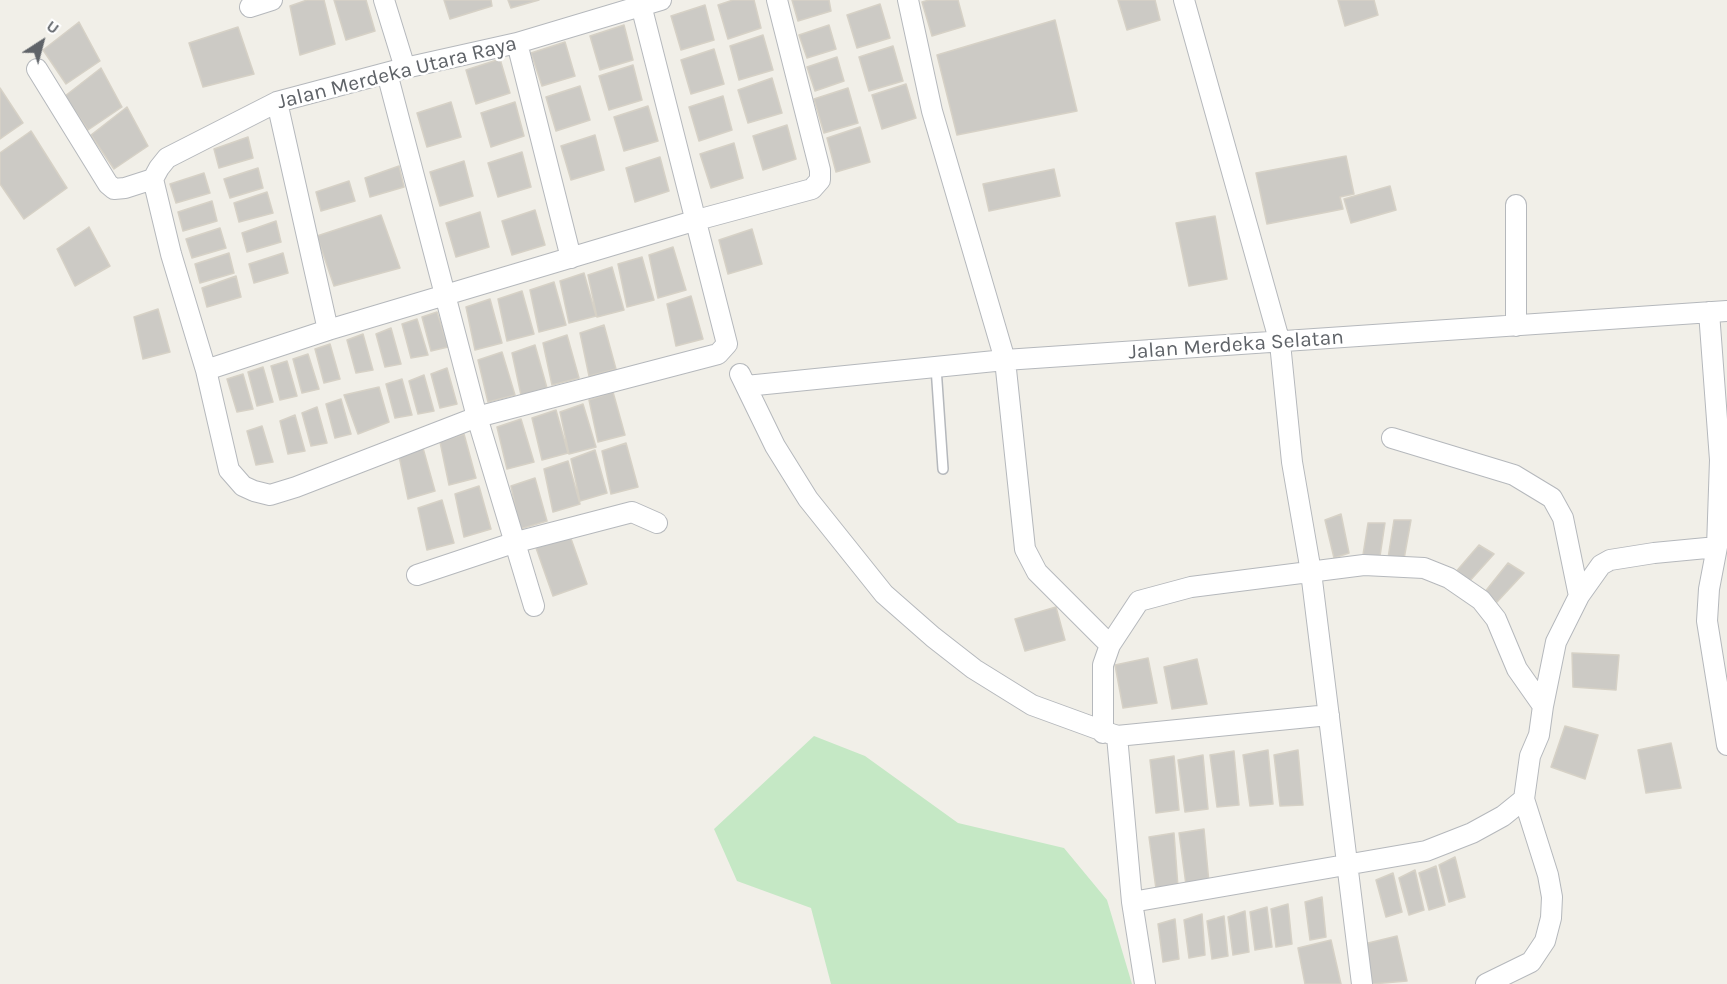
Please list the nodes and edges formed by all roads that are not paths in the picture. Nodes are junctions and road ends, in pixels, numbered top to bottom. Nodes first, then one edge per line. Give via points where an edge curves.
1 (272, 0) edge
2 (384, 0) edge
3 (661, 0) edge
4 (777, 0) edge
5 (908, 0) edge
6 (1184, 0) edge
7 (641, 5) junction
8 (250, 7) dead end
9 (517, 43) junction
10 (37, 69) dead end
11 (396, 70) junction
12 (277, 102) junction
13 (153, 179) junction
14 (1516, 206) dead end
15 (697, 220) junction
16 (571, 258) junction
17 (447, 295) junction
18 (1718, 311) edge
19 (1516, 326) junction
20 (328, 330) junction
21 (1280, 343) junction
22 (727, 344) junction
23 (1005, 360) junction
24 (936, 368) junction
25 (206, 370) junction
26 (740, 374) junction
27 (477, 417) junction
28 (1392, 438) dead end
29 (943, 469) dead end
30 (657, 522) dead end
31 (513, 543) junction
32 (1717, 547) junction
33 (1311, 572) junction
34 (417, 574) dead end
35 (1579, 596) junction
36 (534, 606) dead end
37 (1110, 645) junction
38 (1544, 706) junction
39 (1329, 715) junction
40 (1110, 734) junction
41 (1727, 745) edge
42 (1524, 799) junction
43 (1349, 866) junction
44 (1132, 902) junction
45 (1145, 984) edge
46 (1362, 984) edge
47 (1486, 984) edge

1 - 8 street
2 - 11 street
3 - 7 street, Jalan Merdeka Utara Raya
4 - 15 street via 820,170 819,180 812,189
5 - 23 street via 933,111
6 - 21 street
7 - 9 street, Jalan Merdeka Utara Raya
7 - 15 street
9 - 11 street, Jalan Merdeka Utara Raya
9 - 16 street
10 - 13 street via 108,184 114,189
11 - 12 street, Jalan Merdeka Utara Raya
11 - 17 street
12 - 13 street, Jalan Merdeka Utara Raya via 167,158
12 - 20 street
13 - 25 street
14 - 19 street
15 - 16 street
15 - 22 street
16 - 17 street
17 - 20 street
17 - 27 street
18 - 19 street, Jalan Merdeka Selatan
18 - 32 street
19 - 21 street, Jalan Merdeka Selatan
20 - 25 street
21 - 23 street, Jalan Merdeka Selatan
21 - 33 street via 1292,462
22 - 26 street
22 - 27 street via 718,354
23 - 24 street, Jalan Merdeka Selatan
23 - 37 street via 1026,549 1036,572
24 - 26 street, Jalan Merdeka Selatan
24 - 29 lane
25 - 27 street via 229,470 243,486 270,495
26 - 40 street via 775,447 808,499 884,594 933,637 1002,688 1032,705
27 - 31 street
28 - 35 street via 1514,475 1552,498 1563,518
30 - 31 street via 632,512
31 - 34 street
31 - 36 street
32 - 35 street via 1610,560 1596,570
32 - 41 street via 1707,621
33 - 37 street via 1191,587 1144,598 1128,614
33 - 38 street via 1395,565 1424,568 1458,584 1490,610 1517,669
33 - 39 street
35 - 38 street via 1556,642
37 - 40 street via 1101,680
38 - 42 street via 1539,735 1530,756
39 - 40 street
39 - 43 street
40 - 44 street
42 - 43 street via 1503,816 1452,842
42 - 47 street via 1548,875 1551,918 1545,941 1531,962
43 - 44 street
43 - 46 street
44 - 45 street

